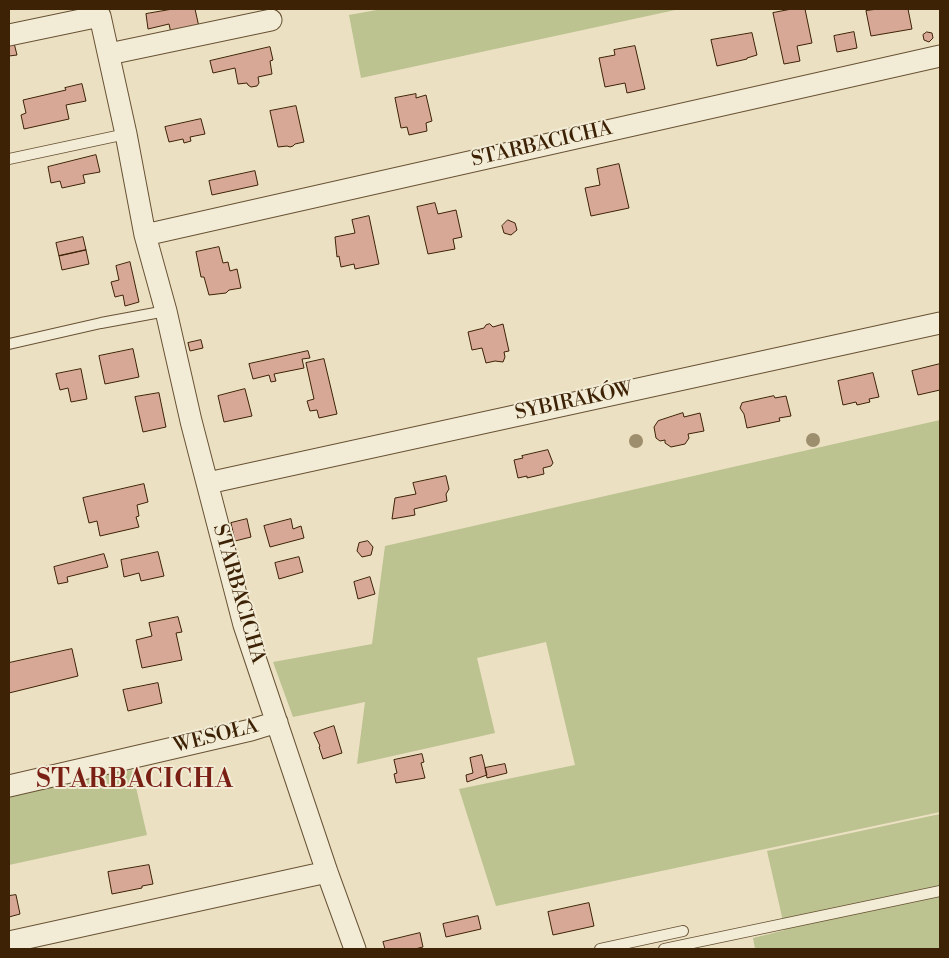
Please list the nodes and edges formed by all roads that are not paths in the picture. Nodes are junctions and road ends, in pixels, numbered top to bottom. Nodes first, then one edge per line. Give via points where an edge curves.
1 (271, 20) dead end
2 (9, 35) edge
3 (109, 54) junction
4 (940, 56) edge
5 (126, 134) junction
6 (9, 159) edge
7 (145, 235) junction
8 (166, 311) junction
9 (940, 323) edge
10 (9, 344) edge
11 (208, 483) junction
12 (277, 722) junction
13 (9, 786) edge
14 (326, 872) junction
15 (940, 891) edge
16 (683, 931) dead end
17 (9, 942) edge
18 (355, 949) edge
19 (600, 949) edge
20 (664, 949) edge

1 - 3 street
2 - 3 street, STARBACICHA via 100,16
3 - 5 street, STARBACICHA
4 - 7 street, STARBACICHA
5 - 6 lane
5 - 7 street, STARBACICHA
7 - 8 street, STARBACICHA
8 - 10 lane
8 - 11 street, STARBACICHA
9 - 11 street, SYBIRAKÓW
11 - 12 street, STARBACICHA via 244,625
12 - 13 street, WESOŁA
12 - 14 street, STARBACICHA
14 - 17 street
14 - 18 street, STARBACICHA
15 - 20 lane
16 - 19 lane

